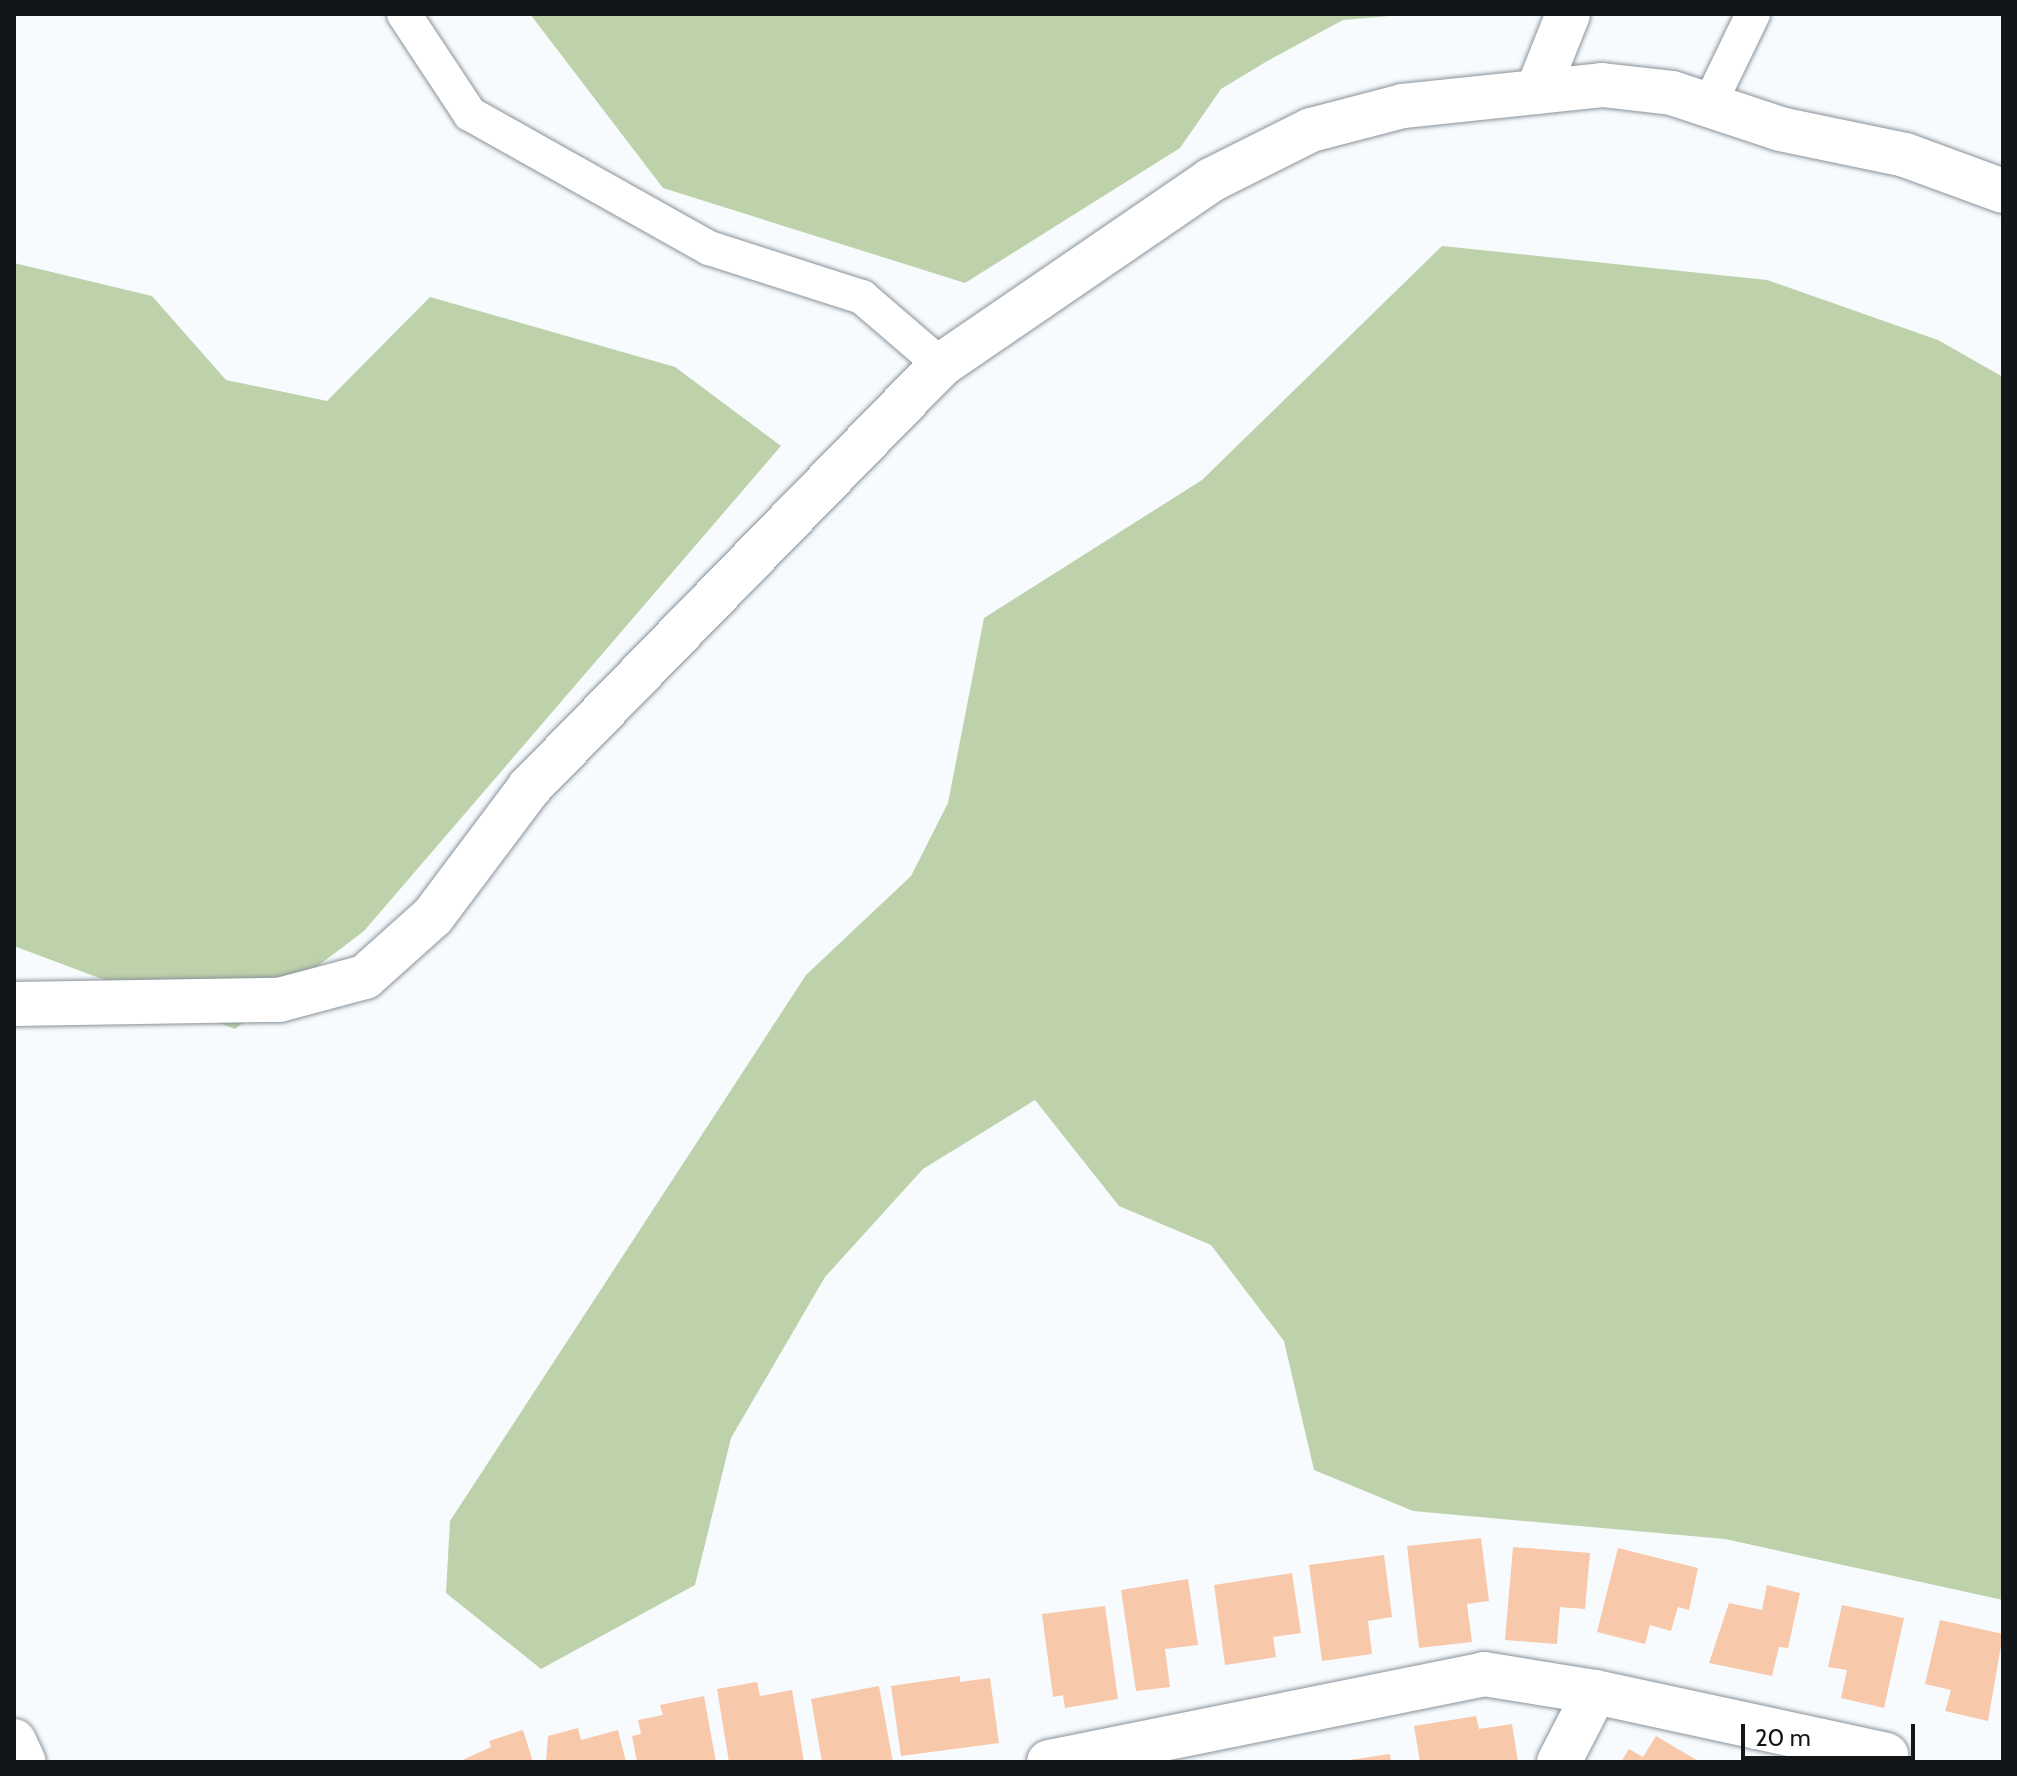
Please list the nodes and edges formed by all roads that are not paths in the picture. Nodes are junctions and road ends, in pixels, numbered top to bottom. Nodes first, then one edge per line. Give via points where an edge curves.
1 (404, 14) edge
2 (1568, 14) edge
3 (1753, 14) edge
4 (1537, 92) junction
5 (1709, 105) junction
6 (2003, 191) edge
7 (941, 365) junction
8 (14, 1004) edge
9 (1595, 1692) junction
10 (1897, 1760) edge
11 (1049, 1762) edge
12 (1559, 1762) edge

1 - 7 lane via 470,114 709,248 862,297
2 - 4 street
3 - 5 lane
4 - 5 street via 1602,85
4 - 7 street via 1403,106 1311,130 1211,180
5 - 6 street via 1905,155
7 - 8 street via 570,744 433,916 365,977 279,1000
9 - 10 street
9 - 11 street via 1484,1674
9 - 12 street

